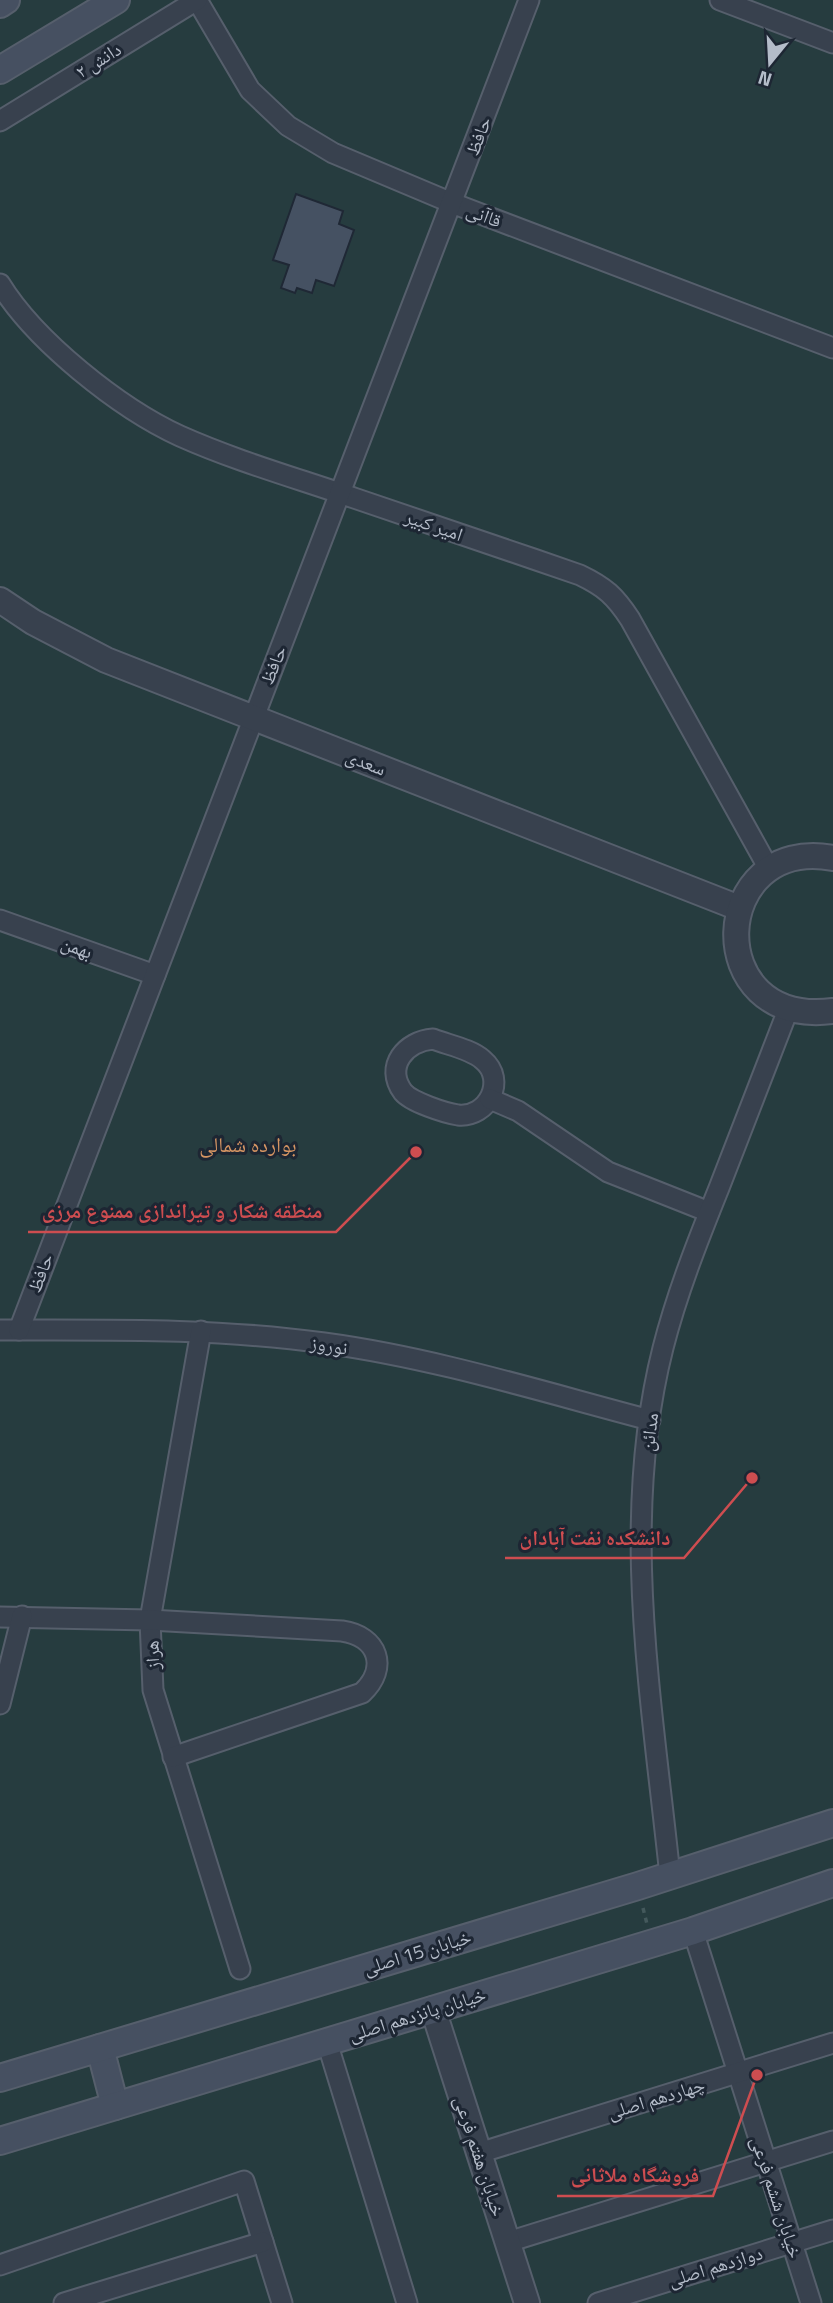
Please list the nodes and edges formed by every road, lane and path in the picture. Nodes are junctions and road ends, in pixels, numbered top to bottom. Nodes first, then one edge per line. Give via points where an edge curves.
1 (6, 0) edge
2 (116, 0) edge
3 (197, 0) edge
4 (529, 0) edge
5 (720, 0) edge
6 (0, 4) edge
7 (833, 43) edge
8 (0, 70) edge
9 (0, 121) edge
10 (452, 203) junction
11 (0, 284) edge
12 (833, 348) edge
13 (341, 494) junction
14 (0, 600) edge
15 (252, 717) junction
16 (833, 858) edge
17 (769, 869) junction
18 (739, 908) junction
19 (0, 920) edge
20 (155, 975) junction
21 (788, 1010) junction
22 (833, 1011) edge
23 (490, 1099) junction
24 (709, 1213) junction
25 (9, 1330) edge
26 (201, 1331) junction
27 (650, 1420) junction
28 (22, 1616) junction
29 (0, 1617) edge
30 (150, 1620) junction
31 (0, 1704) edge
32 (173, 1757) junction
33 (833, 1823) edge
34 (670, 1876) junction
35 (833, 1882) edge
36 (638, 1886) junction
37 (692, 1931) junction
38 (652, 1943) junction
39 (240, 1969) dead end
40 (433, 2010) junction
41 (327, 2042) junction
42 (833, 2043) edge
43 (100, 2048) junction
44 (738, 2073) junction
45 (0, 2078) edge
46 (115, 2106) junction
47 (0, 2141) edge
48 (833, 2141) edge
49 (479, 2153) junction
50 (766, 2162) junction
51 (833, 2230) edge
52 (263, 2242) junction
53 (508, 2242) junction
54 (791, 2243) junction
55 (0, 2265) edge
56 (64, 2303) edge
57 (282, 2303) edge
58 (407, 2303) edge
59 (527, 2303) edge
60 (598, 2303) edge
61 (811, 2303) edge

1 - 6 main road
2 - 8 main road
3 - 9 street, دانش ۲
3 - 10 street, قاآنی via 250,90 288,126 333,153
4 - 10 street, حافظ
5 - 7 street
10 - 12 street, قاآنی
10 - 13 street, حافظ
11 - 13 street, امیر کبیر via 58,353 117,399 178,435
13 - 15 street, حافظ
13 - 17 street, امیر کبیر via 601,585 630,619
14 - 15 street, سعدی via 106,660
15 - 18 street, سعدی
15 - 20 street, حافظ
16 - 17 street via 792,858
17 - 18 street via 751,886
18 - 21 street via 735,932 743,968 766,998
19 - 20 street, بهمن
20 - 25 street, حافظ
21 - 22 street
21 - 24 street, مدائن
23 - 23 street via 494,1079 484,1060 475,1055 433,1039 412,1044 398,1061 398,1082 412,1099 454,1115 475,1113
23 - 24 street via 518,1111 608,1172
24 - 27 street, مدائن via 662,1350
25 - 26 street, نوروز
26 - 27 street, نوروز via 325,1343 448,1366
26 - 30 street, هراز
27 - 34 street, مدائن via 640,1518 643,1615
28 - 29 street
28 - 30 street
28 - 31 street
30 - 32 street, هراز via 153,1690
30 - 32 street via 353,1633 376,1654 376,1676 362,1693
32 - 39 street, هراز
33 - 34 main road, خیابان 15 اصلی
34 - 36 main road, خیابان 15 اصلی
35 - 37 main road, خیابان پانزدهم اصلی
36 - 38 path
36 - 43 main road, خیابان 15 اصلی
37 - 38 main road, خیابان پانزدهم اصلی
37 - 44 street, خیابان ششم فرعی
38 - 40 main road, خیابان پانزدهم اصلی
40 - 41 main road, خیابان پانزدهم اصلی
40 - 49 street, خیابان هفتم فرعی
41 - 46 main road, خیابان پانزدهم اصلی
41 - 58 street
42 - 44 street, چهاردهم اصلی
43 - 45 main road, خیابان 15 اصلی
43 - 46 main road
44 - 49 street, چهاردهم اصلی
44 - 50 street, خیابان ششم فرعی
46 - 47 main road, خیابان پانزدهم اصلی
48 - 50 street
49 - 53 street, خیابان هفتم فرعی
50 - 53 street
50 - 54 street, خیابان ششم فرعی
51 - 54 street, دوازدهم اصلی
52 - 55 street via 244,2181
52 - 56 street
52 - 57 street
53 - 59 street, خیابان هفتم فرعی
54 - 60 street, دوازدهم اصلی
54 - 61 street, خیابان ششم فرعی

